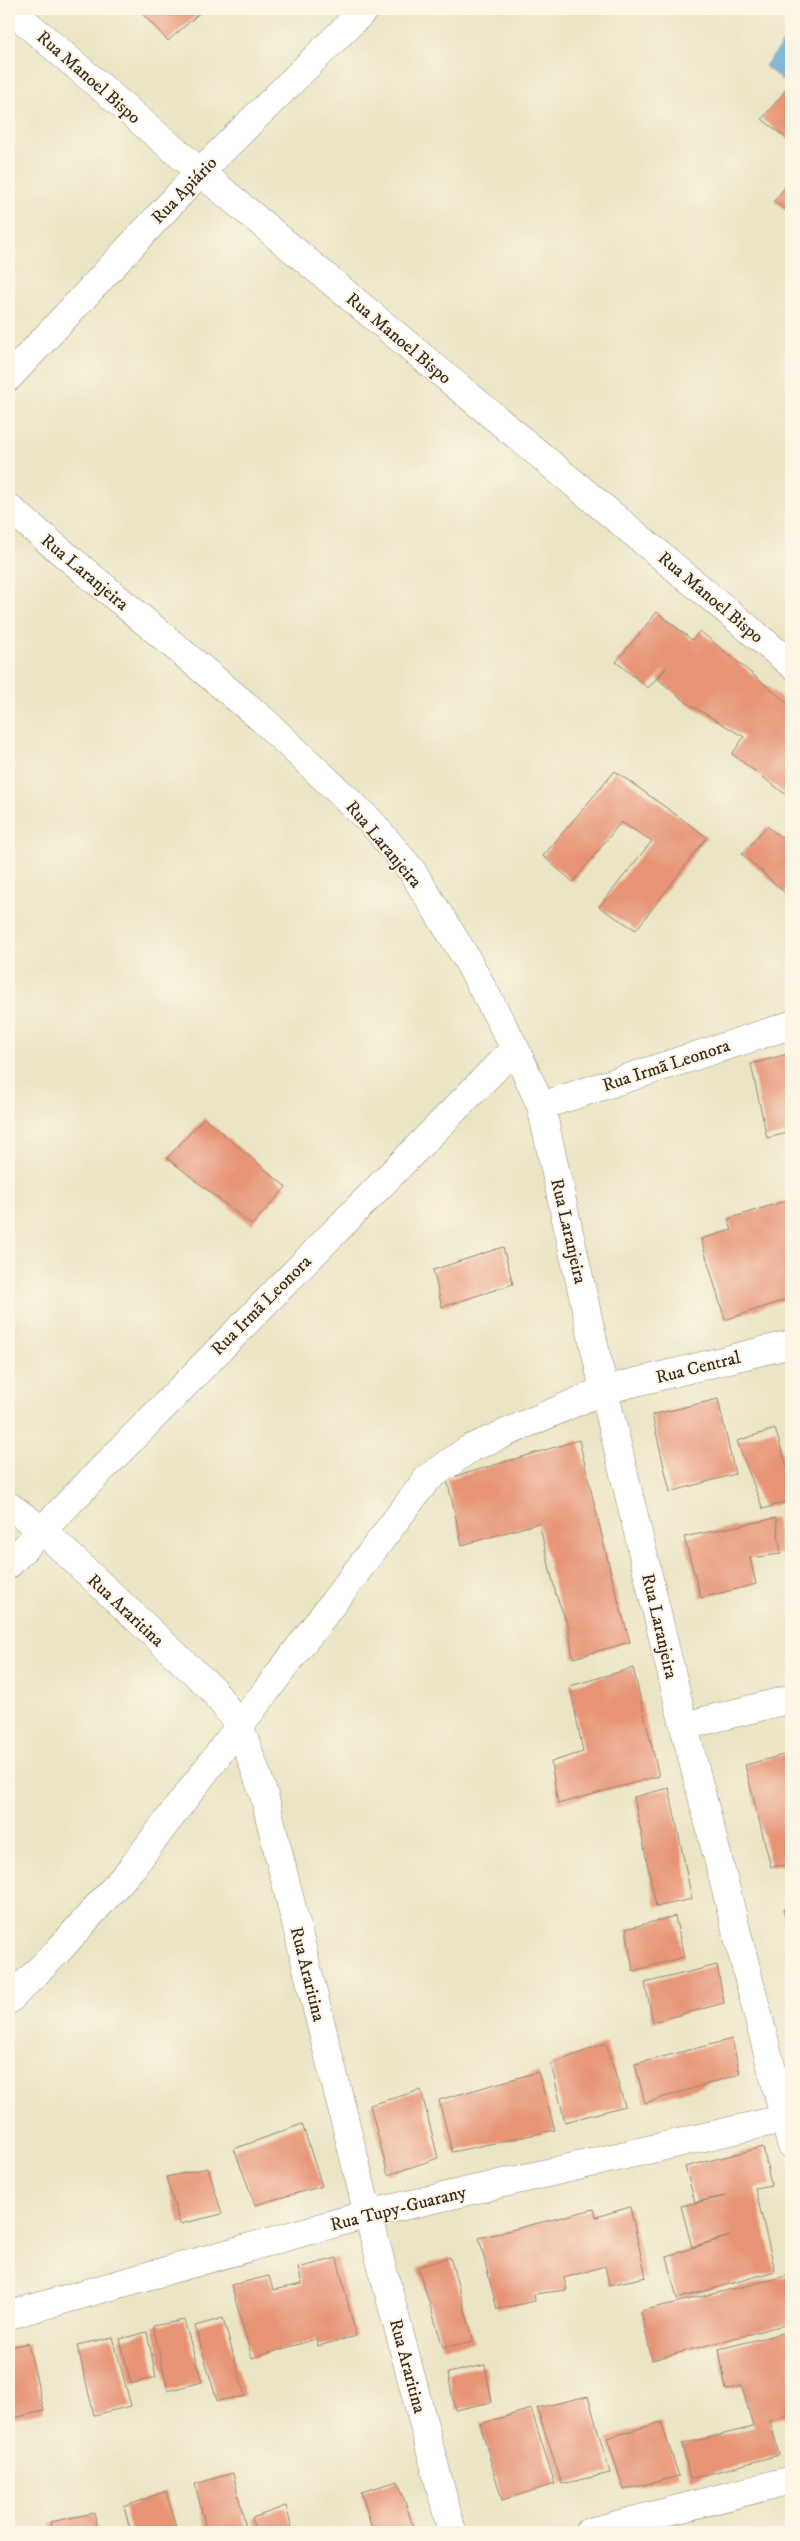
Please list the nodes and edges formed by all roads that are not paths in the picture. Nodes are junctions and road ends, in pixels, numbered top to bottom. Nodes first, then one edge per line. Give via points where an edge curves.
1 (10, 9) edge
2 (365, 9) edge
3 (200, 172) junction
4 (9, 377) edge
5 (9, 508) edge
6 (791, 664) edge
7 (791, 1025) edge
8 (515, 1048) junction
9 (541, 1106) junction
10 (791, 1344) edge
11 (604, 1390) junction
12 (9, 1506) edge
13 (41, 1529) junction
14 (9, 1564) edge
15 (791, 1700) edge
16 (684, 1726) junction
17 (240, 1727) junction
18 (9, 2000) edge
19 (789, 2127) edge
20 (368, 2214) junction
21 (9, 2315) edge
22 (791, 2480) edge
23 (452, 2532) edge
24 (589, 2532) edge

1 - 3 street, Rua Manoel Bispo
2 - 3 street, Rua Apiário
3 - 4 street, Rua Apiário
3 - 6 street, Rua Manoel Bispo
5 - 8 street, Rua Laranjeira via 262,719 371,822 412,871 465,956
7 - 9 street, Rua Irmã Leonora
8 - 9 street, Rua Laranjeira
8 - 13 street, Rua Irmã Leonora
9 - 11 street, Rua Laranjeira
10 - 11 street, Rua Central
11 - 16 street, Rua Laranjeira
11 - 17 street, Rua Central via 469,1448 427,1479
12 - 13 street, Rua Araritina
13 - 14 street, Rua Irmã Leonora
13 - 17 street, Rua Araritina via 212,1690
15 - 16 street
16 - 19 street, Rua Laranjeira
17 - 18 street, Rua Central via 131,1870 58,1952
17 - 20 street, Rua Araritina via 264,1795
19 - 20 street, Rua Tupy-Guarany
20 - 21 street, Rua Tupy-Guarany
20 - 23 street, Rua Araritina
22 - 24 street

